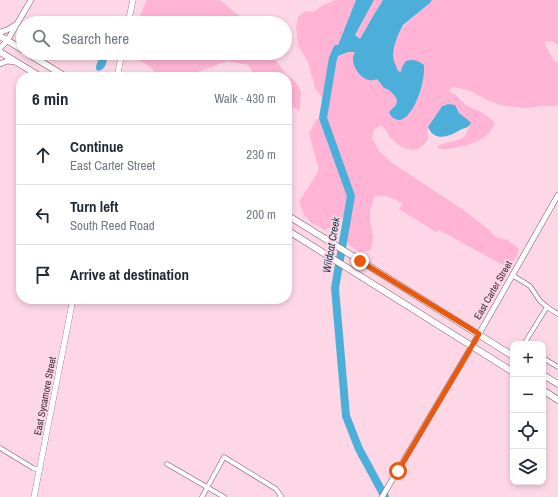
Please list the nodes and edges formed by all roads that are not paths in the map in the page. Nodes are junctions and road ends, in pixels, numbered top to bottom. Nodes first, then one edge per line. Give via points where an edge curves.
1 (32, 0) edge
2 (133, 0) edge
3 (23, 16) edge
4 (130, 16) edge
5 (16, 24) edge
6 (16, 27) edge
7 (0, 32) edge
8 (0, 36) edge
9 (8, 41) junction
10 (16, 46) edge
11 (0, 48) edge
12 (0, 52) edge
13 (38, 60) edge
14 (121, 60) edge
15 (17, 62) junction
16 (0, 64) edge
17 (33, 72) edge
18 (58, 72) edge
19 (118, 72) edge
20 (558, 195) edge
21 (292, 218) edge
22 (292, 233) edge
23 (512, 275) junction
24 (72, 304) edge
25 (547, 307) junction
26 (558, 314) edge
27 (479, 334) junction
28 (526, 341) edge
29 (472, 346) junction
30 (510, 354) edge
31 (546, 360) edge
32 (558, 367) edge
33 (510, 370) edge
34 (546, 377) edge
35 (558, 384) edge
36 (546, 392) edge
37 (558, 400) edge
38 (1, 450) edge
39 (166, 464) dead end
40 (39, 470) junction
41 (207, 487) junction
42 (34, 497) edge
43 (202, 497) edge
44 (224, 497) edge
45 (281, 497) edge
46 (382, 497) edge

1 - 3 street
2 - 4 main road
5 - 7 street
6 - 9 street
8 - 9 main road
9 - 10 main road
9 - 11 street
12 - 15 main road
13 - 18 main road
14 - 19 main road
15 - 16 street via 7,61
15 - 17 main road
20 - 23 street, East Carter Street
21 - 27 main road
22 - 29 main road
23 - 25 street via 530,286
23 - 27 street, East Carter Street
24 - 40 main road, East Sycamore Street
25 - 26 street
25 - 28 street
27 - 29 street, East Carter Street
27 - 30 main road
29 - 33 main road
29 - 46 street, East Carter Street
31 - 32 street
34 - 35 main road
36 - 37 main road
38 - 40 street
39 - 41 street
40 - 42 main road, East Sycamore Street
41 - 43 street
41 - 44 street
41 - 45 street via 224,457 270,484

